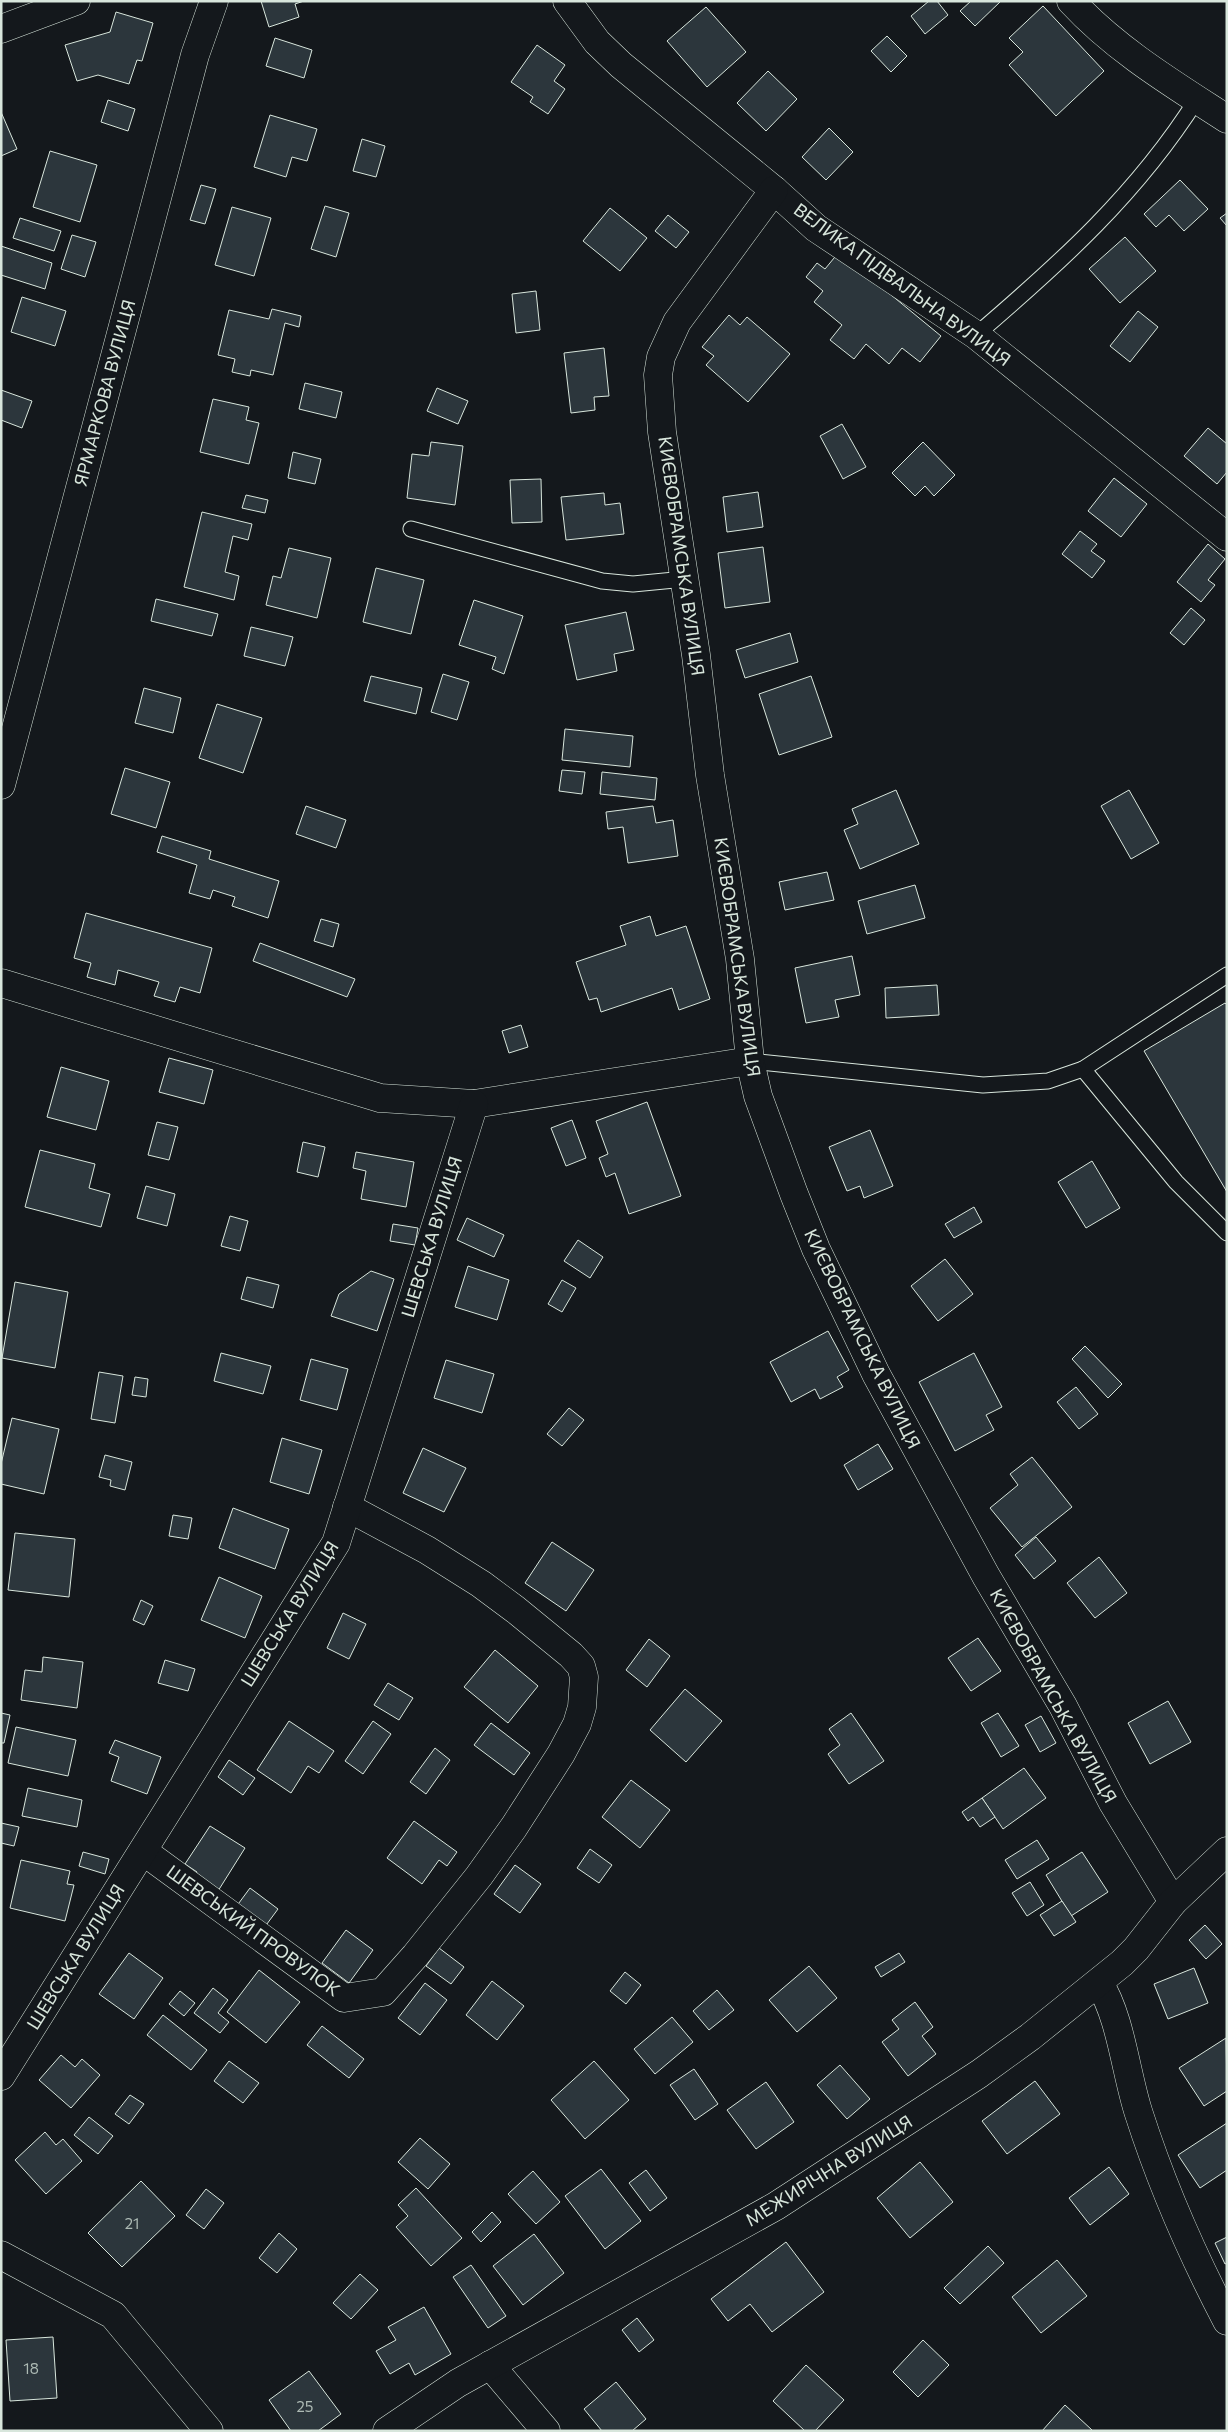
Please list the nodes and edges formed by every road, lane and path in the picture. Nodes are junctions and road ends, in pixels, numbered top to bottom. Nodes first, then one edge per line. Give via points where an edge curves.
1 (76, 1) edge
2 (214, 1) edge
3 (568, 1) edge
4 (1071, 1) edge
5 (1, 29) edge
6 (1197, 99) junction
7 (1227, 119) edge
8 (774, 190) junction
9 (976, 335) junction
10 (411, 530) dead end
11 (1227, 538) edge
12 (685, 579) junction
13 (3, 768) edge
14 (1227, 975) edge
15 (1, 983) edge
16 (750, 1061) junction
17 (1083, 1070) junction
18 (474, 1104) junction
19 (1227, 1233) edge
20 (348, 1507) junction
21 (143, 1851) junction
22 (1227, 1851) edge
23 (1173, 1902) junction
24 (1099, 1983) junction
25 (1, 2076) edge
26 (1, 2255) edge
27 (1227, 2321) edge
28 (490, 2365) junction
29 (209, 2431) edge
30 (387, 2431) edge
31 (546, 2431) edge

1 - 5 street
2 - 13 street, ЯРМАРКОВА ВУЛИЦЯ via 195,55
3 - 8 street, ВЕЛИКА ПІДВАЛЬНА ВУЛИЦЯ via 597,42 621,65
4 - 6 street via 1139,60
6 - 7 street
6 - 9 lane via 1172,138 1132,188 1070,252
8 - 9 street, ВЕЛИКА ПІДВАЛЬНА ВУЛИЦЯ via 816,228
8 - 12 street, КИЄВОБРАМСЬКА ВУЛИЦЯ via 677,322 660,357 662,432
9 - 11 street, ВЕЛИКА ПІДВАЛЬНА ВУЛИЦЯ
10 - 12 lane via 602,581 633,584
12 - 16 street, КИЄВОБРАМСЬКА ВУЛИЦЯ via 713,793 740,959
14 - 17 lane
15 - 18 street via 380,1098
16 - 17 lane via 983,1085 1048,1081
16 - 18 street
16 - 23 street, КИЄВОБРАМСЬКА ВУЛИЦЯ via 762,1105 816,1249 876,1374 986,1576 1063,1706 1113,1803
17 - 19 lane via 1176,1182
18 - 20 street, ШЕВСЬКА ВУЛИЦЯ
20 - 21 street, ШЕВСЬКА ВУЛИЦЯ via 336,1542
20 - 21 street, ШЕВСЬКИЙ ПРОВУЛОК via 481,1584 581,1666 584,1677 582,1707 561,1754 479,1876 383,1992 344,1998
21 - 25 street, ШЕВСЬКА ВУЛИЦЯ
22 - 23 street, МЕЖИРІЧНА ВУЛИЦЯ
23 - 24 street, МЕЖИРІЧНА ВУЛИЦЯ via 1136,1949
24 - 27 street via 1112,2012 1138,2112 1156,2165 1183,2232
24 - 28 street, МЕЖИРІЧНА ВУЛИЦЯ via 979,2074 820,2179
26 - 29 street via 113,2315
28 - 30 street, МЕЖИРІЧНА ВУЛИЦЯ
28 - 31 street

